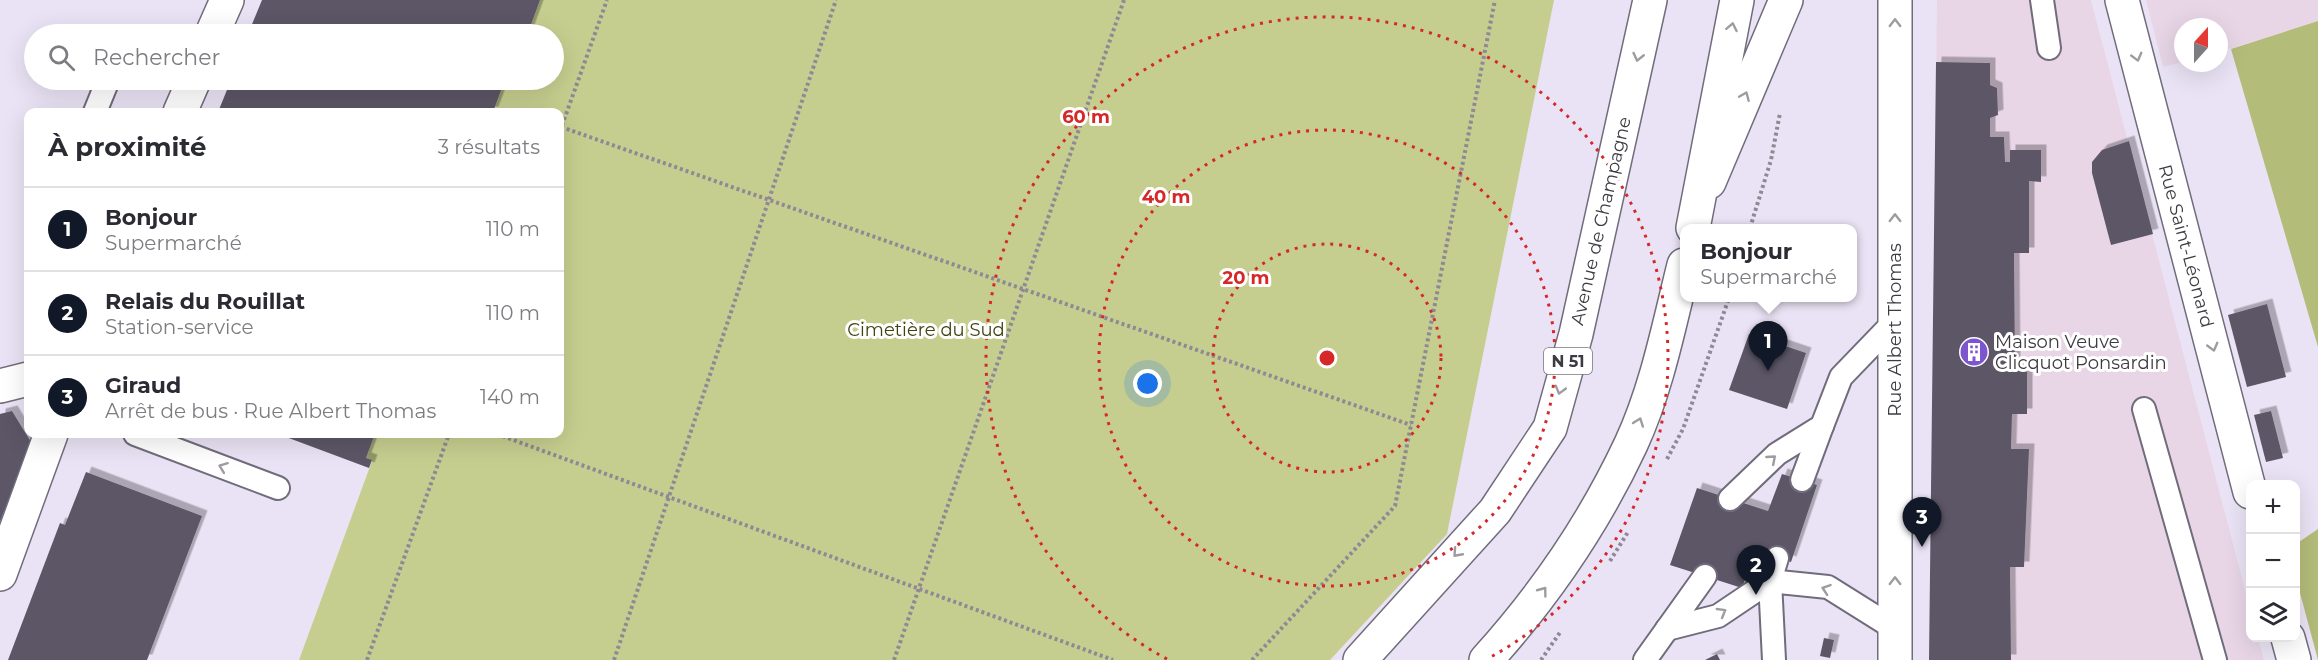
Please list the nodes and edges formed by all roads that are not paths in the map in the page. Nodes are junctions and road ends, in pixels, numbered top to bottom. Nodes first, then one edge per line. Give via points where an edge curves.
1 (227, 0) edge
2 (1650, 0) edge
3 (1737, 0) edge
4 (1786, 0) edge
5 (1895, 0) edge
6 (2042, 0) edge
7 (2122, 0) edge
8 (216, 24) edge
9 (2049, 48) dead end
10 (104, 90) edge
11 (190, 90) edge
12 (96, 108) edge
13 (182, 108) edge
14 (1695, 218) edge
15 (1680, 281) edge
16 (1895, 321) junction
17 (24, 380) edge
18 (0, 386) edge
19 (2144, 409) dead end
20 (1822, 426) junction
21 (50, 438) edge
22 (146, 438) edge
23 (1802, 480) dead end
24 (2247, 480) edge
25 (278, 488) dead end
26 (1730, 499) dead end
27 (1777, 558) dead end
28 (0, 574) edge
29 (1705, 576) dead end
30 (1770, 581) junction
31 (1667, 629) junction
32 (2289, 642) edge
33 (1895, 645) edge
34 (1360, 660) edge
35 (1486, 660) edge
36 (1645, 660) edge
37 (1774, 660) edge
38 (2215, 660) edge
39 (2294, 660) edge

1 - 8 street
2 -> 34 street, Avenue de Champagne / N 51 via 1576,334 1550,428 1495,511
14 -> 3 street
14 -> 4 street
16 -> 5 street, Rue Albert Thomas
6 - 9 lane
7 -> 24 street, Rue Saint-Léonard
10 - 12 lane
11 - 13 street
35 -> 15 street via 1545,590 1592,517 1631,444 1658,372
16 - 20 lane via 1841,377
33 -> 16 street, Rue Albert Thomas
17 - 18 street
19 - 38 lane
20 - 23 lane
26 -> 20 lane via 1777,454
21 - 28 street
25 -> 22 lane
27 - 30 lane
29 - 31 lane
31 -> 30 lane via 1718,616
33 -> 30 lane via 1828,587
30 - 37 lane
31 - 36 lane
32 - 39 street

